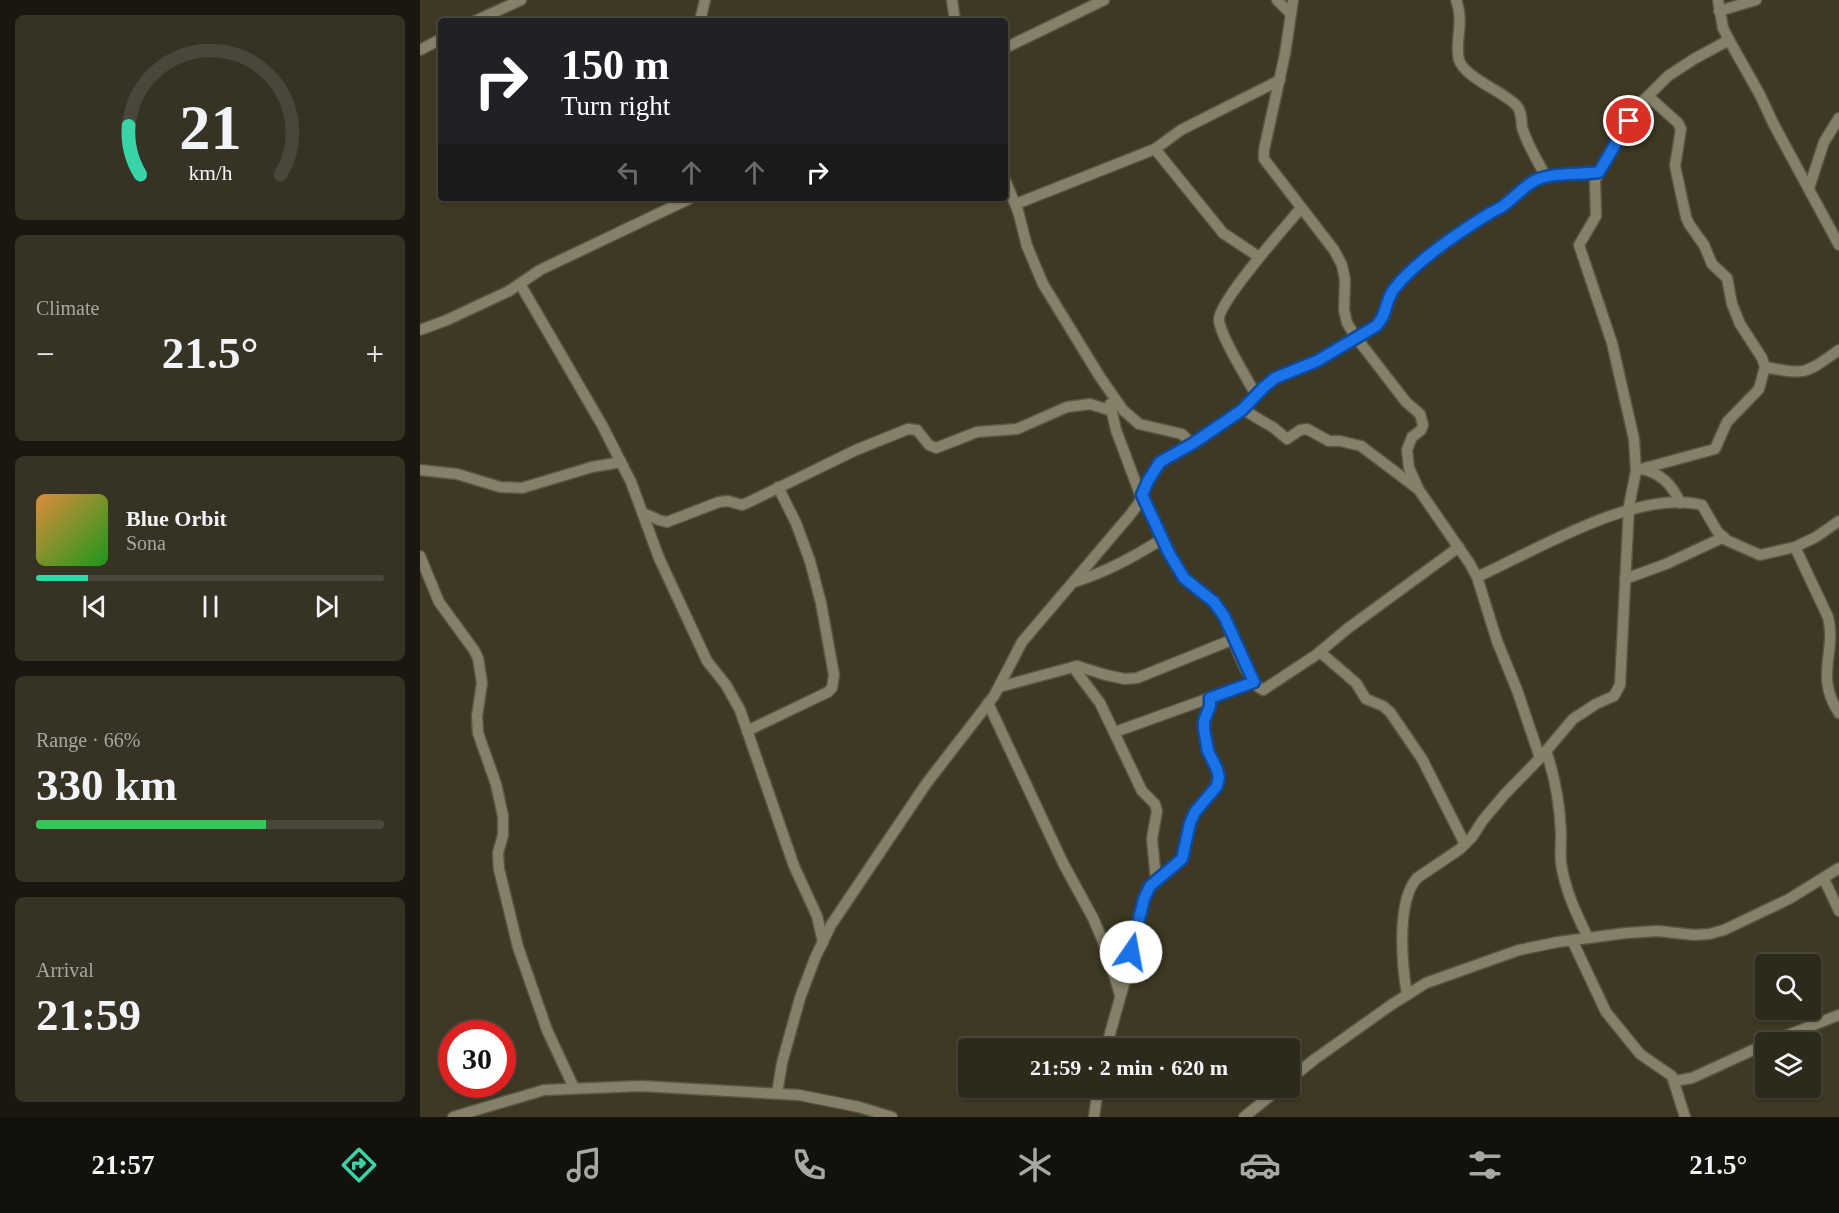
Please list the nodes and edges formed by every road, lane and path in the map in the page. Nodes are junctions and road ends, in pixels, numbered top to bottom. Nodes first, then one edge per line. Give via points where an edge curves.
1 (521, 0) edge
2 (705, 0) edge
3 (952, 0) edge
4 (1104, 0) edge
5 (1277, 0) edge
6 (1293, 0) edge
7 (1456, 0) edge
8 (1756, 0) edge
9 (1719, 5) edge
10 (1291, 14) junction
11 (482, 18) edge
12 (701, 18) edge
13 (955, 18) edge
14 (1729, 40) junction
15 (438, 41) edge
16 (1008, 47) edge
17 (420, 50) edge
18 (1280, 80) junction
19 (1648, 96) junction
20 (1839, 118) edge
21 (1155, 149) junction
22 (1599, 172) junction
23 (1546, 177) junction
24 (1008, 187) edge
25 (1809, 188) junction
26 (686, 201) edge
27 (1016, 204) junction
28 (1301, 208) junction
29 (1839, 245) edge
30 (1259, 257) junction
31 (520, 284) junction
32 (420, 330) edge
33 (1355, 336) junction
34 (1839, 351) edge
35 (1765, 368) junction
36 (1106, 386) junction
37 (1256, 395) junction
38 (1242, 410) junction
39 (1112, 411) junction
40 (1192, 444) junction
41 (621, 462) junction
42 (1638, 469) junction
43 (420, 470) edge
44 (778, 487) junction
45 (1419, 489) junction
46 (1141, 496) junction
47 (1680, 503) junction
48 (1629, 510) junction
49 (644, 513) junction
50 (1839, 521) edge
51 (1724, 537) junction
52 (1162, 538) junction
53 (1459, 547) junction
54 (1795, 547) junction
55 (420, 556) edge
56 (1477, 577) junction
57 (1625, 579) junction
58 (1074, 583) junction
59 (1234, 639) junction
60 (1320, 652) junction
61 (1073, 667) junction
62 (1254, 682) junction
63 (999, 687) junction
64 (1210, 698) junction
65 (988, 703) junction
66 (1839, 713) edge
67 (747, 731) junction
68 (1115, 732) junction
69 (1543, 754) junction
70 (1465, 844) junction
71 (1839, 868) edge
72 (1824, 879) junction
73 (1156, 880) junction
74 (1839, 911) edge
75 (1588, 938) junction
76 (1572, 940) junction
77 (823, 942) junction
78 (1407, 995) junction
79 (1120, 997) junction
80 (1839, 1016) edge
81 (1797, 1032) edge
82 (1109, 1038) edge
83 (1755, 1049) edge
84 (1300, 1071) edge
85 (1674, 1081) junction
86 (574, 1088) junction
87 (777, 1093) junction
88 (1097, 1098) edge
89 (1268, 1098) edge
90 (453, 1117) edge
91 (891, 1117) edge
92 (1094, 1117) edge
93 (1244, 1117) edge
94 (1685, 1117) edge

1 - 11 street
2 - 12 street
3 - 13 street
4 - 16 street
5 - 10 street
6 - 10 street
7 - 23 street via 1461,20 1461,63 1519,108 1533,154
8 - 9 street
9 - 14 street
10 - 18 street
14 - 19 street via 1694,58
14 - 25 street
15 - 17 street
18 - 21 street via 1181,130
18 - 28 street via 1264,159
19 - 22 street
19 - 35 street via 1681,129 1675,166 1689,224 1712,264 1727,278 1740,324
20 - 25 street via 1824,142
21 - 27 street
21 - 30 street via 1223,233
22 - 23 street
22 - 42 street via 1594,185 1596,216 1579,245 1619,369
23 - 33 street via 1529,184 1417,267 1393,290 1380,322
24 - 27 street
25 - 29 street
26 - 31 street via 540,270
27 - 36 street via 1027,246 1043,284
28 - 30 street
28 - 33 street via 1342,265 1345,316
30 - 37 street via 1219,314 1220,328
31 - 32 street
31 - 41 street
33 - 37 street via 1317,361 1275,378
33 - 45 street via 1406,402 1420,414 1421,430 1412,437 1407,450 1409,468
34 - 35 street via 1802,372
35 - 42 street via 1760,389 1727,422 1715,449
36 - 39 street
36 - 40 street via 1139,424 1182,434
37 - 38 street
38 - 40 street
38 - 45 street via 1287,439 1307,429 1329,441 1365,448
39 - 44 street via 1090,404 1067,407 1017,429 971,434 936,448 917,430 909,429
39 - 46 street
40 - 46 street via 1160,462
41 - 43 street via 522,488
41 - 49 street
42 - 47 street via 1665,480
42 - 48 street
44 - 49 street via 742,505 718,502 667,522
44 - 67 street via 810,561 834,675 828,692
45 - 53 street
46 - 52 street
46 - 58 street
47 - 48 street
47 - 51 street via 1702,505
48 - 56 street via 1583,526
48 - 57 street
49 - 67 street via 687,621 707,661 732,695
50 - 54 street
51 - 54 street via 1760,555
51 - 57 street
52 - 58 street via 1103,573
52 - 59 street via 1184,578 1220,609
53 - 56 street
53 - 60 street
54 - 66 street via 1828,617 1831,629 1827,682
55 - 86 street via 439,602 478,658 482,683 478,733 503,816 500,869 518,947 547,1030
56 - 69 street via 1497,641
57 - 69 street via 1620,685 1614,696 1574,719
58 - 63 street via 1022,642
59 - 61 street via 1137,678 1125,679
59 - 62 street
60 - 62 street via 1266,689 1260,689
60 - 70 street via 1356,683 1366,699 1390,712 1422,759
61 - 63 street
61 - 68 street via 1093,692
62 - 64 street
63 - 65 street
64 - 68 street
64 - 73 street via 1204,729 1219,777 1217,786 1195,812 1182,859
65 - 77 street via 926,784
65 - 79 street via 1093,918
67 - 77 street via 794,866 817,916
68 - 73 street via 1142,791 1157,811 1152,839
69 - 70 street
69 - 75 street via 1554,781 1567,890
70 - 78 street via 1412,884 1402,941
71 - 72 street
72 - 74 street
72 - 75 street via 1709,934 1658,931
73 - 79 street via 1144,899
75 - 76 street
76 - 78 street via 1519,950 1426,983
76 - 85 street via 1606,1012 1640,1054 1668,1072
77 - 87 street via 800,998
78 - 84 street
79 - 82 street
80 - 81 street
83 - 85 street via 1692,1078
85 - 94 street
86 - 87 street via 640,1086
86 - 90 street via 544,1090
87 - 91 street via 859,1107
88 - 92 street
89 - 93 street

